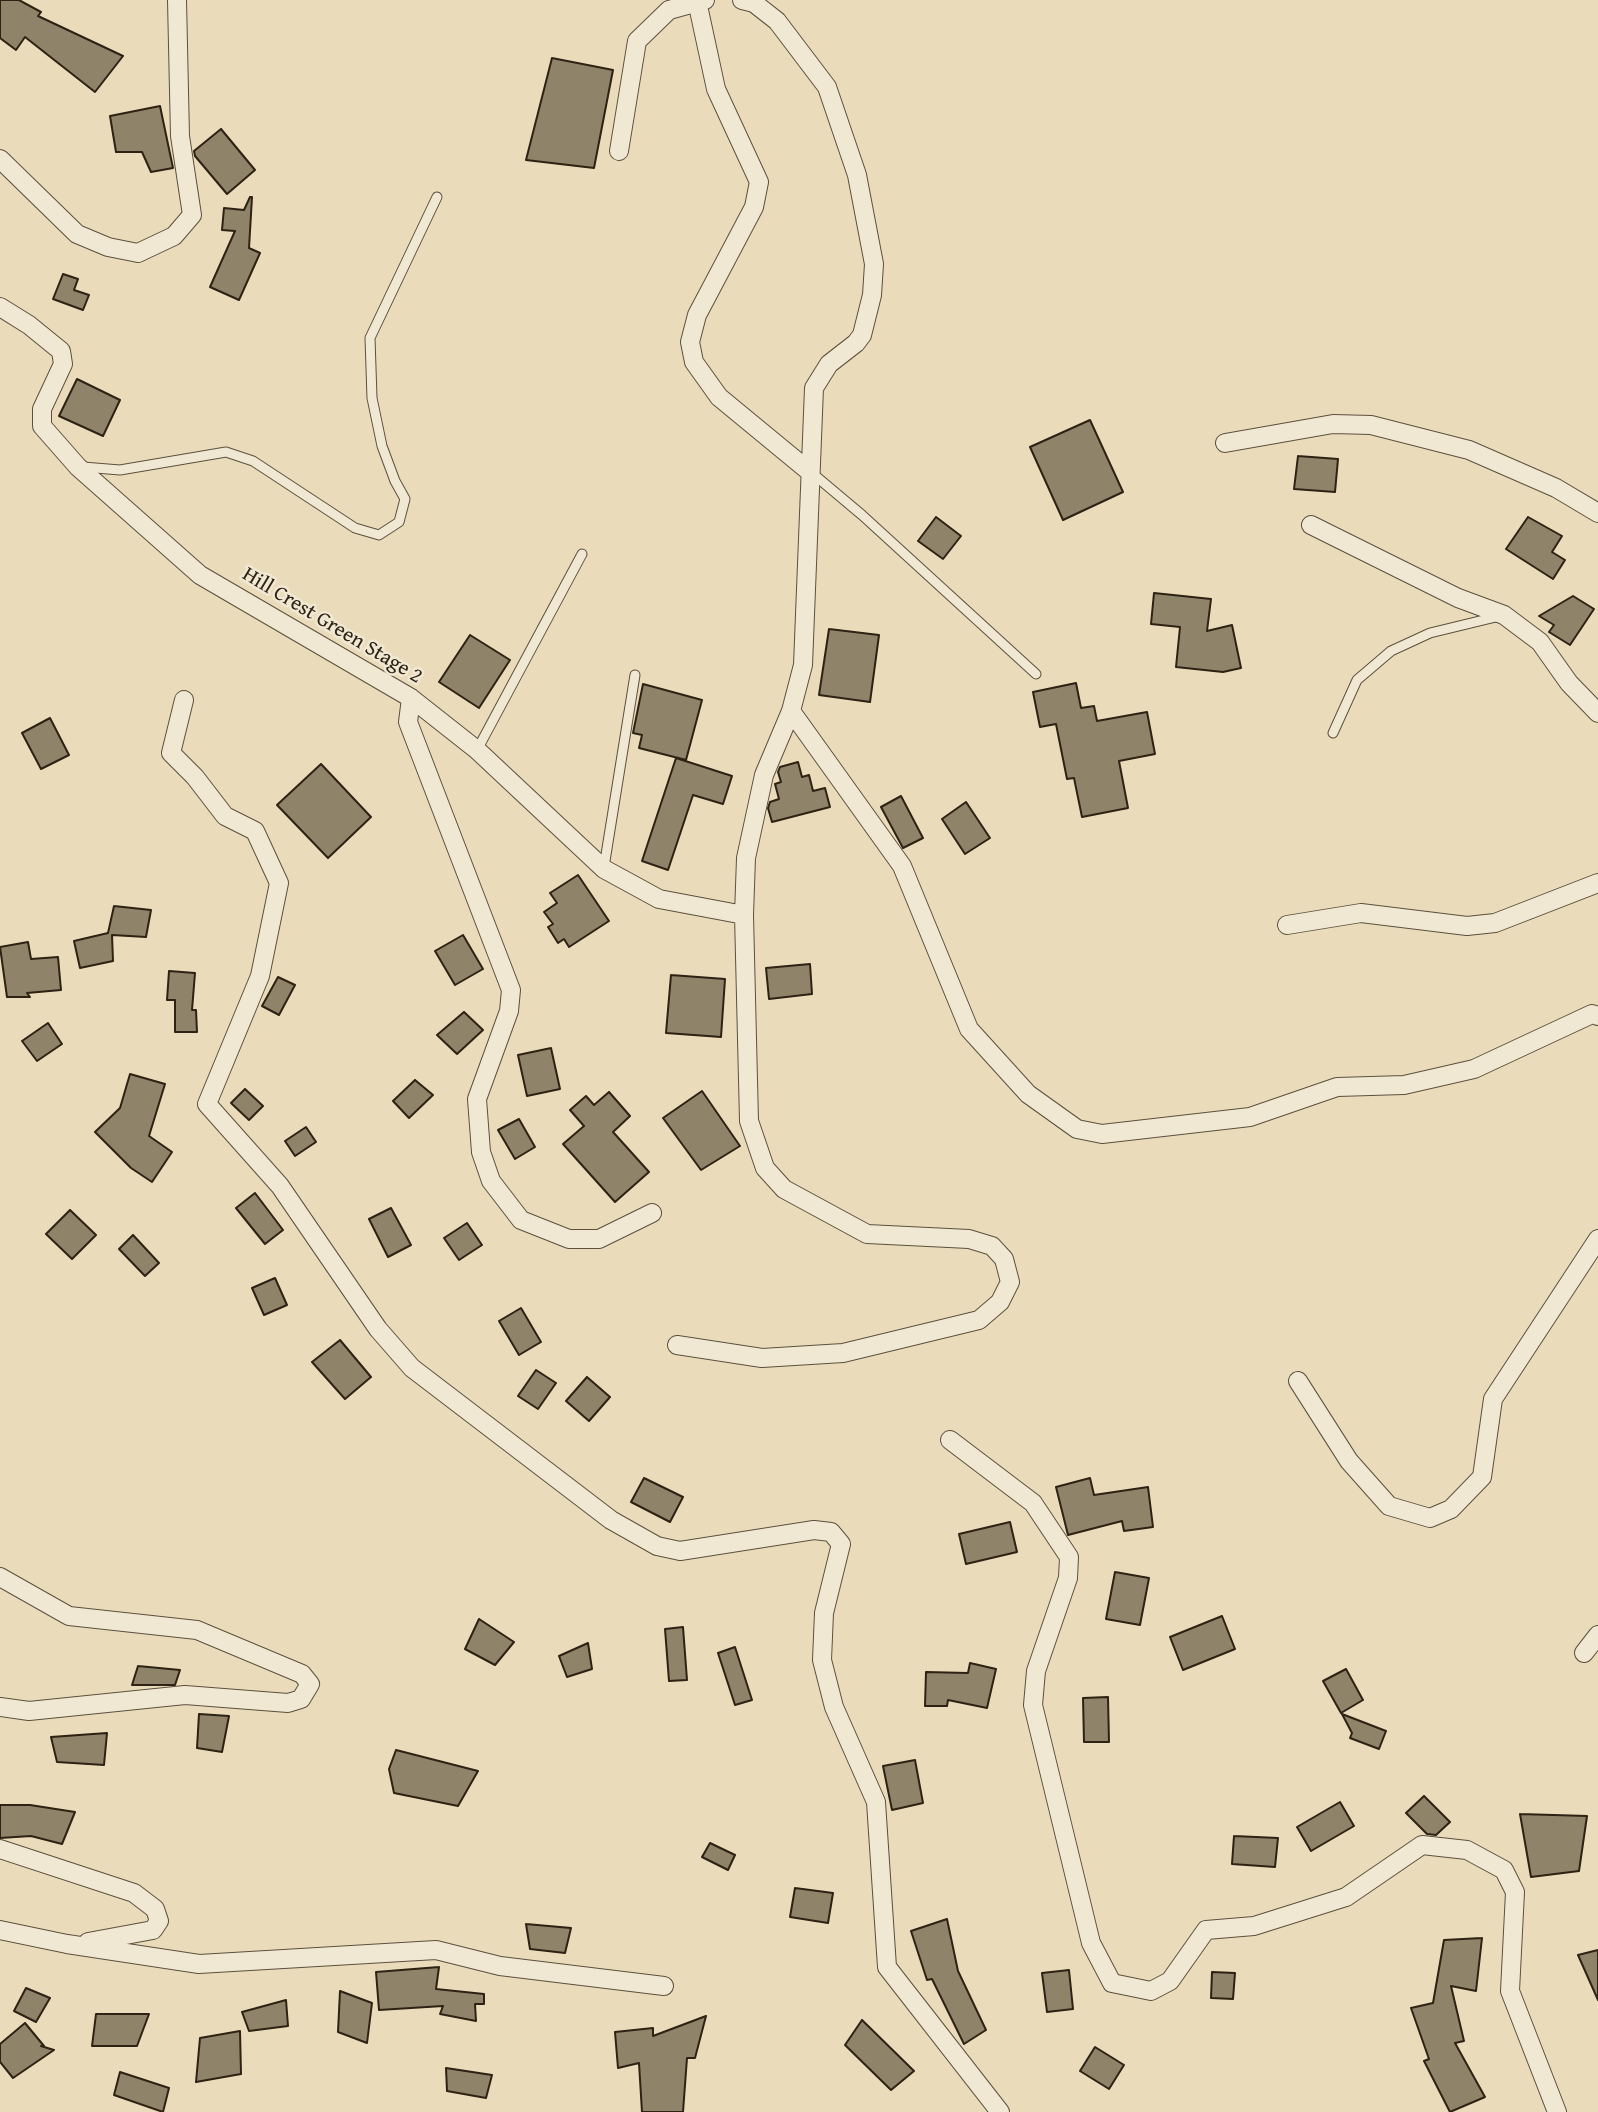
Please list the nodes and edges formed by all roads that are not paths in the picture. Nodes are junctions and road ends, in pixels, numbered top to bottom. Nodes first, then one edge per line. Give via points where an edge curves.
1 (177, 0) edge
2 (742, 0) edge
3 (701, 1) edge
4 (620, 151) dead end
5 (0, 159) edge
6 (437, 197) dead end
7 (0, 307) edge
8 (1225, 443) dead end
9 (78, 467) junction
10 (810, 472) junction
11 (1598, 513) edge
12 (1311, 525) dead end
13 (582, 554) dead end
14 (1504, 615) junction
15 (1036, 674) dead end
16 (635, 675) dead end
17 (411, 698) junction
18 (184, 700) dead end
19 (791, 711) junction
20 (1598, 713) edge
21 (1332, 733) dead end
22 (477, 750) junction
23 (604, 869) junction
24 (1598, 883) edge
25 (744, 915) junction
26 (1287, 925) dead end
27 (1598, 1016) edge
28 (652, 1213) dead end
29 (1598, 1239) edge
30 (677, 1345) dead end
31 (1298, 1381) dead end
32 (950, 1440) dead end
33 (0, 1577) edge
34 (1598, 1635) edge
35 (1584, 1653) dead end
36 (0, 1707) edge
37 (0, 1849) edge
38 (0, 1930) edge
39 (67, 1944) junction
40 (664, 1986) dead end
41 (1000, 2112) edge
42 (1557, 2112) edge

1 - 5 street via 180,136 192,215 174,236 138,253 77,234
2 - 10 street via 754,3 777,21 827,88 857,175 874,264 862,335 830,364 814,388
3 - 4 street via 668,10 637,41
3 - 10 street via 716,89 759,182 754,207 697,315 690,342 694,362 719,397
6 - 9 lane via 370,338 372,398 382,446 405,499 400,522 379,535 355,528 253,461 226,452 120,470
7 - 9 street, Hill Crest Green Stage 2 via 61,351 63,364 42,410 42,426
8 - 11 street via 1333,425 1371,425 1469,450 1556,488
9 - 17 street, Hill Crest Green Stage 2 via 200,575
10 - 15 lane
10 - 19 street via 803,665
12 - 14 street via 1458,598
13 - 22 lane
14 - 20 street via 1540,642
14 - 21 lane via 1430,633 1391,651 1357,680
16 - 23 lane
17 - 22 street, Hill Crest Green Stage 2
17 - 28 street via 408,722 511,990 509,1012 477,1099 481,1152 491,1181 521,1220 569,1239 598,1239
18 - 41 street via 170,753 195,776 225,816 255,831 279,883 260,976 207,1104 280,1186 378,1329 412,1368 611,1520 657,1546 680,1551 814,1530 831,1532 841,1544 824,1613 821,1660 834,1707 876,1802 887,1968
19 - 25 street via 762,787 746,858
19 - 27 street via 902,866 969,1029 1028,1094 1077,1129 1102,1134 1250,1117 1337,1087 1404,1085 1474,1069 1592,1014
22 - 23 street, Hill Crest Green Stage 2
23 - 25 street, Hill Crest Green Stage 2 via 660,900
24 - 26 street via 1495,922 1467,926 1361,913
25 - 30 street via 749,1121 765,1168 784,1189 867,1234 969,1239 992,1247 1004,1259 1010,1282 1000,1302 979,1320 844,1353 762,1358
29 - 31 street via 1493,1398 1482,1477 1451,1509 1430,1518 1390,1506 1349,1461
32 - 42 street via 1033,1503 1069,1557 1068,1577 1036,1671 1033,1705 1091,1943 1112,1983 1151,1991 1170,1981 1206,1930 1254,1926 1346,1897 1422,1845 1467,1850 1504,1870 1515,1892 1510,1991
33 - 36 street via 69,1616 197,1630 302,1674 310,1684 301,1699 288,1703 185,1695 29,1711
34 - 35 street
37 - 39 street via 134,1893 155,1909 159,1921 153,1930
38 - 39 street
39 - 40 street via 199,1964 436,1950 500,1966

